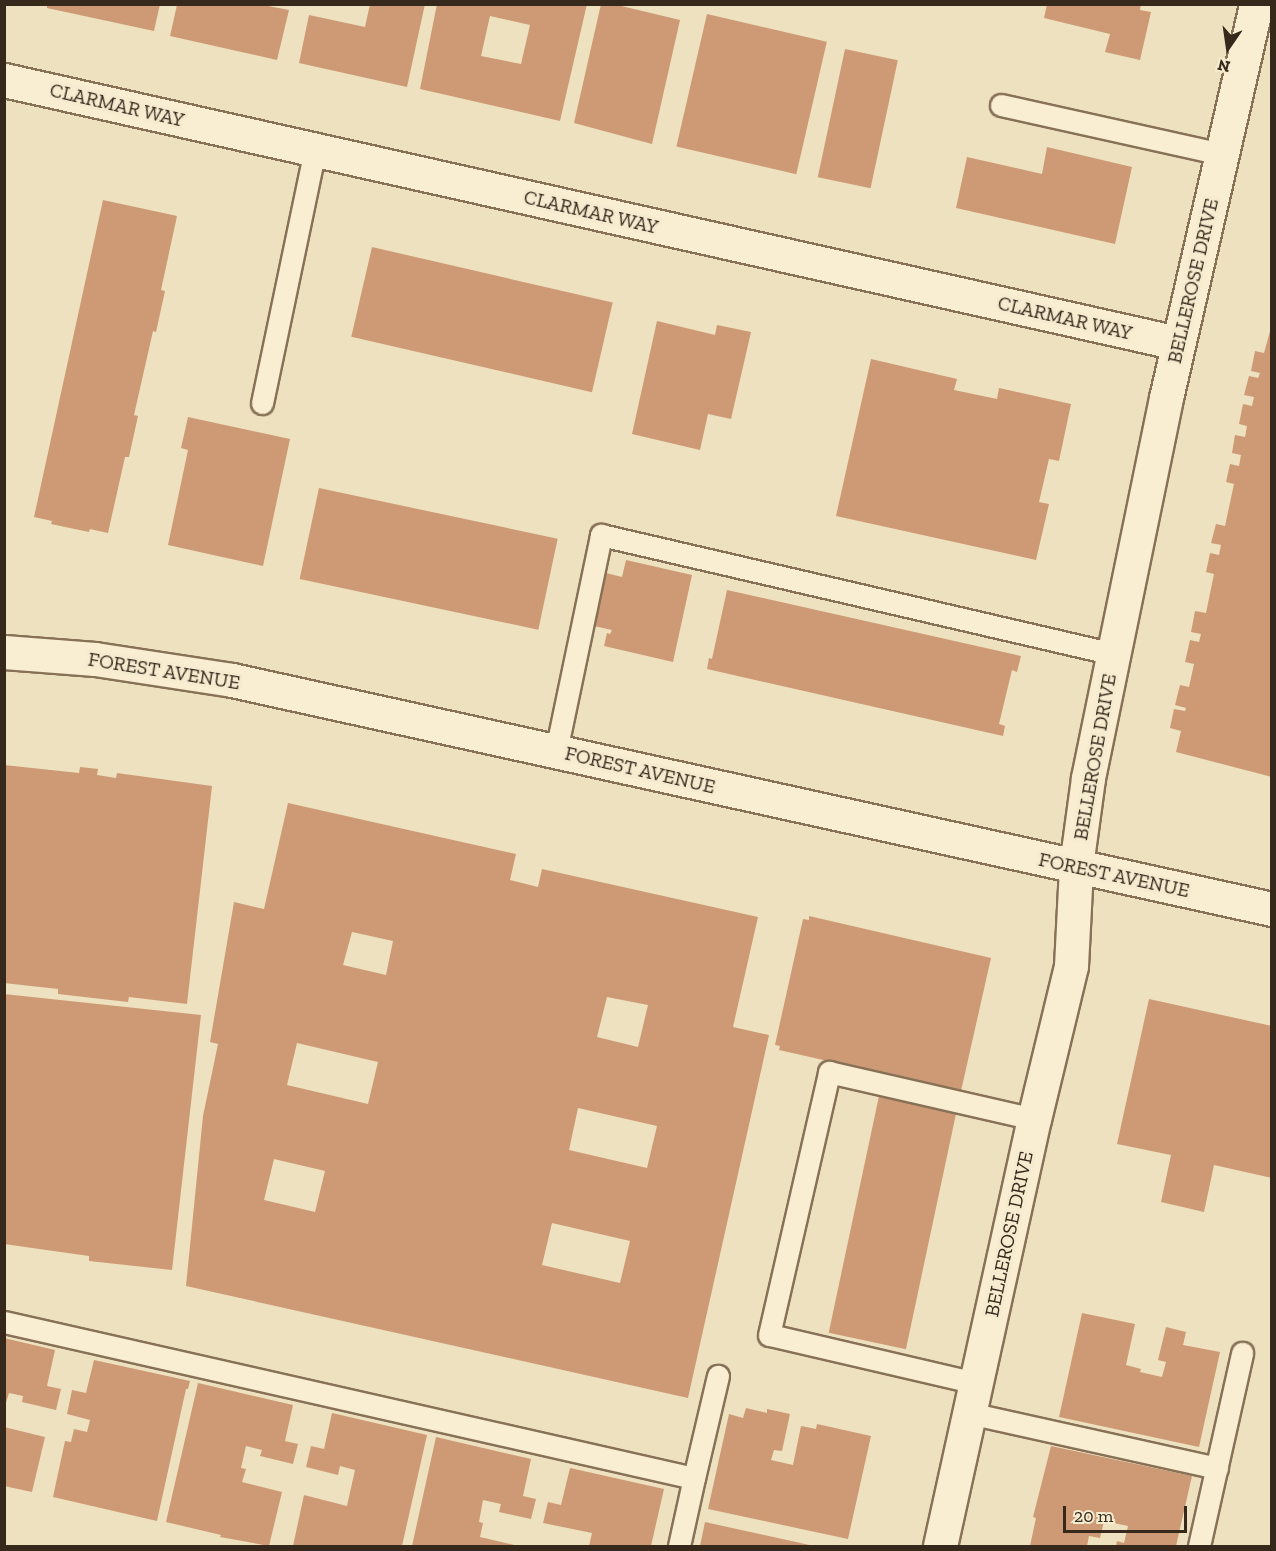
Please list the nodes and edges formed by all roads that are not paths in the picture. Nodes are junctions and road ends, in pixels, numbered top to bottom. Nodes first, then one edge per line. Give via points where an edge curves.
1 (1256, 4) edge
2 (4, 80) edge
3 (1001, 105) dead end
4 (315, 150) junction
5 (1222, 154) junction
6 (1178, 343) junction
7 (262, 403) dead end
8 (4, 652) edge
9 (1114, 654) junction
10 (556, 751) junction
11 (1076, 866) junction
12 (1272, 909) edge
13 (1034, 1119) junction
14 (4, 1322) edge
15 (1242, 1353) dead end
16 (717, 1376) dead end
17 (973, 1398) junction
18 (1217, 1468) junction
19 (694, 1478) junction
20 (678, 1546) edge
21 (940, 1546) edge
22 (1199, 1546) edge

1 - 5 street, BELLEROSE DRIVE
2 - 4 street, CLARMAR WAY
3 - 5 lane
4 - 6 street, CLARMAR WAY
4 - 7 lane
5 - 6 street, BELLEROSE DRIVE
6 - 9 street, BELLEROSE DRIVE
8 - 10 street, FOREST AVENUE via 95,659 232,680
9 - 10 lane via 601,535
9 - 11 street, BELLEROSE DRIVE via 1088,778
10 - 11 street, FOREST AVENUE
11 - 12 street, FOREST AVENUE
11 - 13 street, BELLEROSE DRIVE via 1071,966
13 - 17 street, BELLEROSE DRIVE
13 - 17 lane via 829,1072 769,1335
14 - 19 lane
15 - 18 lane
16 - 19 lane
17 - 18 lane
17 - 21 street, BELLEROSE DRIVE
18 - 22 lane
19 - 20 lane

